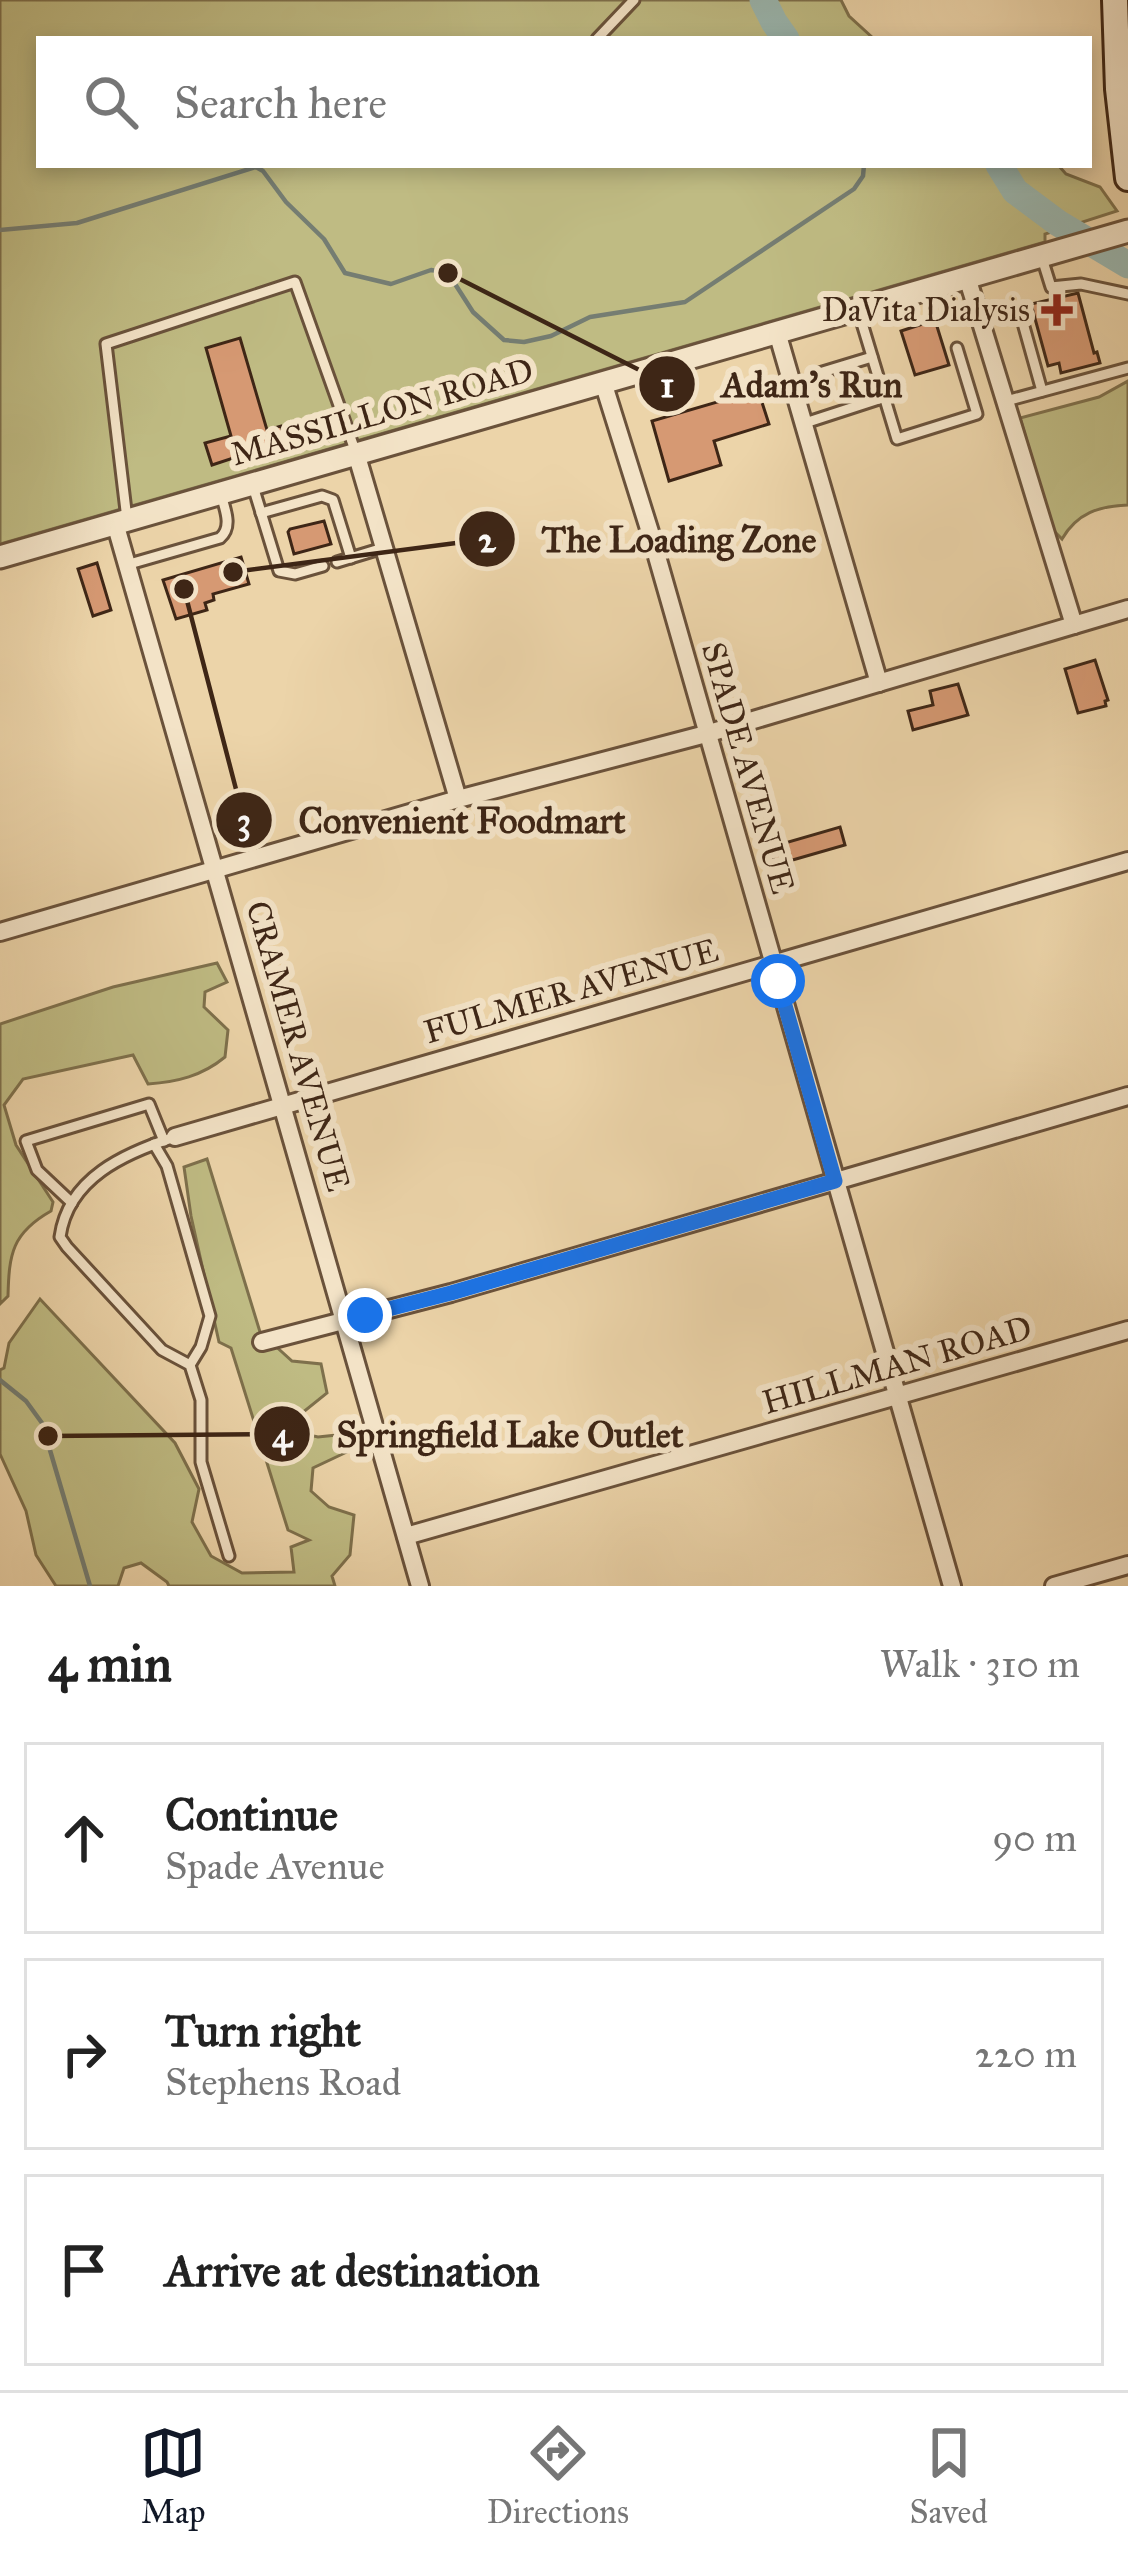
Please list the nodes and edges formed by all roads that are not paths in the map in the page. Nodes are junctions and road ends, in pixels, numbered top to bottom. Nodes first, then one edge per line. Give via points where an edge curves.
1 (634, 0) edge
2 (1115, 0) edge
3 (600, 36) edge
4 (1128, 178) edge
5 (1128, 231) edge
6 (1047, 253) junction
7 (967, 278) junction
8 (1128, 294) edge
9 (858, 310) junction
10 (1021, 316) dead end
11 (777, 332) junction
12 (957, 347) dead end
13 (872, 357) junction
14 (1128, 368) edge
15 (816, 374) dead end
16 (603, 382) junction
17 (1042, 391) junction
18 (885, 397) junction
19 (1005, 398) junction
20 (802, 424) junction
21 (356, 453) junction
22 (252, 483) junction
23 (221, 492) junction
24 (261, 513) junction
25 (121, 521) junction
26 (386, 548) junction
27 (0, 557) edge
28 (351, 558) junction
29 (337, 562) dead end
30 (126, 565) junction
31 (323, 566) dead end
32 (1128, 609) edge
33 (1074, 625) junction
34 (879, 683) junction
35 (706, 734) junction
36 (458, 799) junction
37 (1128, 861) edge
38 (216, 870) junction
39 (0, 932) edge
40 (772, 964) junction
41 (1128, 1096) edge
42 (283, 1105) junction
43 (164, 1141) junction
44 (835, 1181) junction
45 (72, 1203) junction
46 (345, 1319) junction
47 (1128, 1330) edge
48 (262, 1342) dead end
49 (190, 1365) junction
50 (897, 1398) junction
51 (406, 1536) junction
52 (229, 1556) dead end
53 (1128, 1564) edge
54 (420, 1586) edge
55 (952, 1586) edge
56 (1054, 1586) edge

1 - 3 lane
2 - 4 main road
5 - 6 street, MASSILLON ROAD
6 - 7 street, MASSILLON ROAD
6 - 8 lane via 1051,287
7 - 9 street, MASSILLON ROAD
7 - 19 street
9 - 11 street, MASSILLON ROAD
9 - 13 lane
10 - 17 lane
11 - 16 street, MASSILLON ROAD
11 - 20 street
12 - 18 lane via 977,414 897,439
13 - 15 lane
13 - 18 lane
14 - 17 lane
16 - 21 street, MASSILLON ROAD
16 - 35 street, SPADE AVENUE
17 - 19 lane
18 - 20 lane
19 - 33 street
20 - 34 street
21 - 22 street, MASSILLON ROAD
21 - 25 lane via 295,282 106,344
21 - 26 street
22 - 23 street, MASSILLON ROAD
22 - 24 lane
23 - 25 street, MASSILLON ROAD
23 - 30 lane via 228,524 220,538
24 - 28 lane via 333,500
24 - 31 lane via 279,571
25 - 27 street, MASSILLON ROAD
25 - 30 street, CRAMER AVENUE
26 - 28 lane
26 - 36 street
28 - 29 lane
30 - 38 street, CRAMER AVENUE
32 - 33 street
33 - 34 street
34 - 35 street
35 - 36 street
35 - 40 street, SPADE AVENUE
36 - 38 street
37 - 40 street, FULMER AVENUE
38 - 39 street
38 - 42 street, CRAMER AVENUE
40 - 42 street, FULMER AVENUE
40 - 44 street, SPADE AVENUE
41 - 44 street
42 - 43 street, FULMER AVENUE
42 - 46 street, CRAMER AVENUE
43 - 45 lane, FULMER AVENUE via 115,1160
43 - 45 lane via 149,1104 26,1141 37,1170
43 - 49 lane via 210,1316
44 - 46 street
44 - 50 street, SPADE AVENUE
45 - 49 lane, FULMER AVENUE via 60,1237 67,1247 163,1350
46 - 48 street
46 - 51 street, CRAMER AVENUE
47 - 50 street, HILLMAN ROAD
49 - 52 lane via 201,1400 201,1462
50 - 51 street, HILLMAN ROAD
50 - 55 street, SPADE AVENUE
51 - 54 street, CRAMER AVENUE
53 - 56 street

